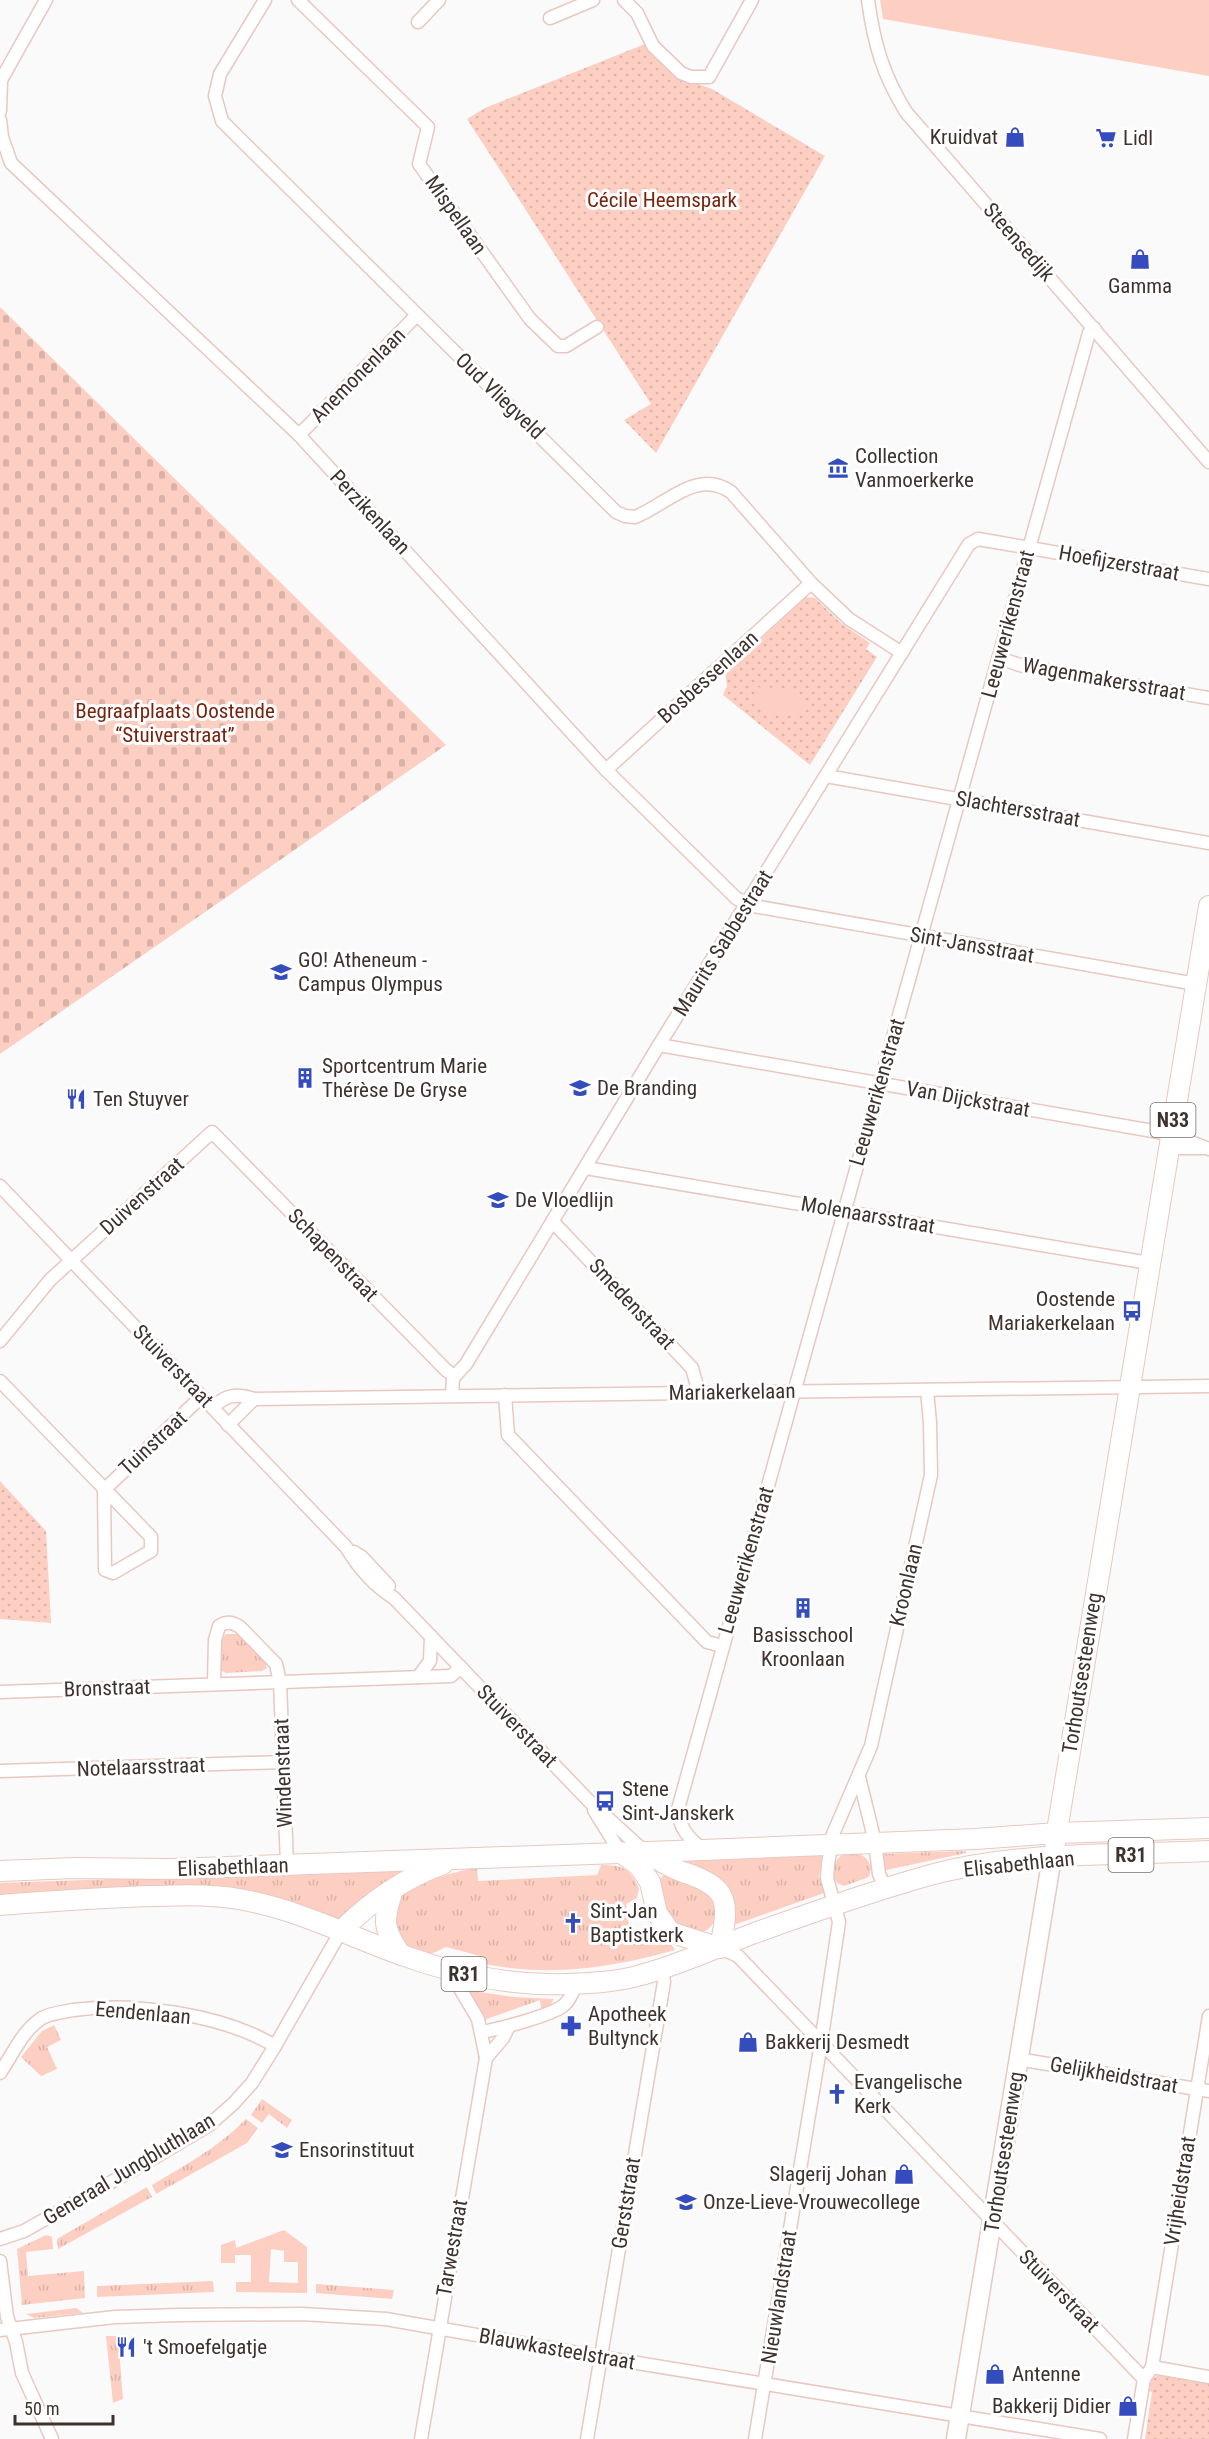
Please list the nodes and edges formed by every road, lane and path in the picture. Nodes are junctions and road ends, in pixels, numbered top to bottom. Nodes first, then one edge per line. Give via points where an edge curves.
1 (46, 0) edge
2 (266, 0) edge
3 (298, 0) edge
4 (438, 0) edge
5 (593, 0) edge
6 (624, 0) edge
7 (752, 0) edge
8 (868, 0) edge
9 (550, 18) dead end
10 (417, 22) dead end
11 (1, 80) edge
12 (0, 111) edge
13 (0, 120) edge
14 (417, 315) junction
15 (597, 327) dead end
16 (1094, 328) junction
17 (299, 435) junction
18 (1209, 462) edge
19 (1028, 548) junction
20 (1209, 579) edge
21 (811, 583) junction
22 (902, 652) junction
23 (999, 658) junction
24 (1209, 698) edge
25 (606, 770) junction
26 (826, 776) junction
27 (960, 799) junction
28 (1209, 843) edge
29 (748, 905) junction
30 (1209, 906) edge
31 (921, 936) junction
32 (1196, 984) junction
33 (659, 1045) junction
34 (879, 1084) junction
35 (212, 1132) joint
36 (1169, 1141) junction
37 (1207, 1148) edge
38 (586, 1168) junction
39 (0, 1186) edge
40 (843, 1211) junction
41 (553, 1222) junction
42 (72, 1260) junction
43 (1149, 1263) junction
44 (0, 1341) edge
45 (455, 1376) junction
46 (0, 1381) edge
47 (1209, 1386) edge
48 (1130, 1387) junction
49 (927, 1390) junction
50 (793, 1392) junction
51 (699, 1393) junction
52 (452, 1395) junction
53 (505, 1395) junction
54 (202, 1396) junction
55 (254, 1399) junction
56 (213, 1407) junction
57 (228, 1425) junction
58 (104, 1490) junction
59 (431, 1636) junction
60 (722, 1646) junction
61 (461, 1667) junction
62 (417, 1677) junction
63 (280, 1682) junction
64 (214, 1684) junction
65 (0, 1692) edge
66 (283, 1762) junction
67 (0, 1771) edge
68 (859, 1777) junction
69 (589, 1802) junction
70 (1209, 1828) edge
71 (1057, 1833) junction
72 (874, 1842) junction
73 (832, 1844) junction
74 (704, 1850) junction
75 (1209, 1851) edge
76 (620, 1852) junction
77 (645, 1852) junction
78 (466, 1857) junction
79 (1052, 1857) junction
80 (287, 1865) junction
81 (0, 1871) edge
82 (886, 1889) junction
83 (393, 1890) junction
84 (0, 1905) edge
85 (835, 1906) junction
86 (341, 1931) junction
87 (720, 1948) junction
88 (401, 1955) junction
89 (662, 1968) junction
90 (457, 1973) junction
91 (576, 1984) junction
92 (1209, 2016) edge
93 (509, 2026) junction
94 (482, 2032) junction
95 (821, 2043) junction
96 (274, 2046) junction
97 (486, 2058) junction
98 (1018, 2059) junction
99 (0, 2073) edge
100 (1203, 2090) edge
101 (992, 2223) junction
102 (0, 2239) edge
103 (0, 2261) edge
104 (438, 2328) junction
105 (5, 2329) edge
106 (601, 2357) junction
107 (1152, 2367) junction
108 (1209, 2377) edge
109 (1144, 2379) junction
110 (764, 2384) junction
111 (960, 2416) junction
112 (52, 2439) edge
113 (421, 2439) edge
114 (587, 2439) edge
115 (755, 2439) edge
116 (956, 2439) edge
117 (1100, 2439) edge
118 (1134, 2439) edge

1 - 11 street
2 - 14 street, Oud Vliegveld via 220,74 215,96 222,121
3 - 15 street, Mispellaan via 428,127 419,164 530,319 558,346 566,346
4 - 10 street
5 - 9 street
6 - 7 street via 637,13 653,46 681,73 691,77 709,77
8 - 16 street, Steensedijk via 875,47 906,112
11 - 12 street
13 - 17 street, Perzikenlaan via 11,164
14 - 17 street, Anemonenlaan
14 - 21 street, Oud Vliegveld via 616,512 635,517 690,487 710,483 722,486
16 - 18 street, Steensedijk
16 - 19 street, Leeuwerikenstraat via 1089,333
17 - 25 street, Perzikenlaan
19 - 20 street, Hoefijzerstraat
19 - 22 street, Maurits Sabbestraat via 974,540
19 - 23 street, Leeuwerikenstraat
21 - 22 street, Oud Vliegveld via 849,619
21 - 25 street, Bosbessenlaan
22 - 26 street, Maurits Sabbestraat
23 - 24 street, Wagenmakersstraat via 1023,666
23 - 27 street, Leeuwerikenstraat
25 - 29 street, Perzikenlaan via 736,898
26 - 27 street, Slachtersstraat
26 - 29 street, Maurits Sabbestraat
27 - 28 street, Slachtersstraat
27 - 31 street, Leeuwerikenstraat
29 - 31 street, Sint-Jansstraat
29 - 33 street, Maurits Sabbestraat
30 - 32 main road, Torhoutsesteenweg / N33
31 - 32 street, Sint-Jansstraat
31 - 34 street, Leeuwerikenstraat
32 - 36 main road, Torhoutsesteenweg / N33
33 - 34 street, Van Dijckstraat
33 - 38 street, Maurits Sabbestraat
34 - 36 street, Van Dijckstraat
34 - 40 street, Leeuwerikenstraat
35 - 42 street, Duivenstraat
35 - 45 street, Schapenstraat
36 - 37 street, Van Dijckstraat
36 - 43 main road, Torhoutsesteenweg / N33
38 - 40 street, Molenaarsstraat
38 - 41 street, Maurits Sabbestraat
39 - 42 street, Stuiverstraat
40 - 43 street, Molenaarsstraat
40 - 50 street, Leeuwerikenstraat
41 - 45 street, Maurits Sabbestraat
41 - 51 street, Smedenstraat via 692,1368
42 - 44 street, Duivenstraat via 50,1280
42 - 54 street, Stuiverstraat
43 - 48 main road, Torhoutsesteenweg / N33
45 - 52 street, Maurits Sabbestraat
46 - 58 street
47 - 48 street, Mariakerkelaan
48 - 49 street, Mariakerkelaan
48 - 71 main road, Torhoutsesteenweg / N33
49 - 50 street, Mariakerkelaan
49 - 68 street, Kroonlaan via 931,1475 871,1746
50 - 51 street, Mariakerkelaan
50 - 60 street, Leeuwerikenstraat
51 - 53 street, Mariakerkelaan
52 - 53 street, Mariakerkelaan
52 - 55 street, Mariakerkelaan
53 - 60 street via 508,1435 707,1642
54 - 56 street, Stuiverstraat
54 - 58 street, Tuinstraat
55 - 56 street, Mariakerkelaan via 228,1396
55 - 57 street
56 - 57 street, Stuiverstraat
57 - 59 street, Stuiverstraat via 346,1547 362,1557
58 - 58 street via 105,1570 113,1573 151,1551 151,1538
59 - 61 street, Stuiverstraat
59 - 62 street via 430,1661
60 - 74 street, Leeuwerikenstraat via 678,1809 678,1822 686,1835
61 - 62 street, Bronstraat via 451,1676
61 - 69 street, Stuiverstraat
62 - 63 street, Bronstraat
63 - 64 street, Bronstraat
63 - 64 street via 276,1664 240,1627 225,1622 219,1626 215,1641
63 - 66 street, Windenstraat
64 - 65 street, Bronstraat
66 - 67 street, Notelaarsstraat
66 - 80 street, Windenstraat
68 - 72 street
68 - 73 street, Kroonlaan
69 - 76 street, Stuiverstraat
69 - 77 street, Stuiverstraat
70 - 71 main road, Elisabethlaan / R31
71 - 72 main road, Elisabethlaan / R31
71 - 79 main road, Torhoutsesteenweg / N33
72 - 73 main road, Elisabethlaan / R31
72 - 82 street via 879,1874
73 - 74 main road, Elisabethlaan / R31
73 - 85 street via 827,1878
74 - 77 main road, Elisabethlaan / R31
75 - 79 main road, Elisabethlaan / R31
76 - 77 main road, Elisabethlaan / R31
76 - 78 main road, Elisabethlaan / R31
76 - 87 main road via 639,1866 650,1882 657,1913 670,1932
77 - 87 main road, Elisabethlaan / R31 via 715,1885 725,1905
78 - 80 main road, Elisabethlaan / R31
78 - 83 main road, Elisabethlaan / R31 via 415,1875
79 - 82 main road, Elisabethlaan / R31 via 933,1874
79 - 98 street, Torhoutsesteenweg
80 - 81 main road, Elisabethlaan / R31
82 - 85 main road, Elisabethlaan / R31
83 - 86 main road, Elisabethlaan / R31
83 - 88 main road via 385,1918 389,1937
84 - 86 main road, Elisabethlaan / R31 via 114,1897 214,1896 292,1912
85 - 87 main road, Elisabethlaan / R31
85 - 95 street, Nieuwlandstraat via 838,1922
86 - 88 main road, Elisabethlaan / R31
86 - 96 street, Generaal Jungbluthlaan
87 - 89 main road, Elisabethlaan / R31
87 - 95 street, Stuiverstraat via 738,1956
88 - 90 main road, Elisabethlaan / R31
89 - 91 main road, Elisabethlaan / R31 via 627,1978
89 - 106 street, Gerststraat via 664,1982
90 - 91 main road, Elisabethlaan / R31 via 510,1981
90 - 94 street, Tarwestraat via 459,1987
91 - 93 street via 563,2006
92 - 100 street, Vrijheidstraat
93 - 94 street
93 - 97 street, Tarwestraat
94 - 97 street, Tarwestraat
95 - 101 street, Stuiverstraat
95 - 110 street, Nieuwlandstraat
96 - 99 street, Eendenlaan via 207,2020 176,2013 91,2008 44,2017 32,2025
96 - 102 street, Generaal Jungbluthlaan via 252,2083 209,2125 24,2231
97 - 104 street, Tarwestraat
98 - 100 street, Gelijkheidstraat
98 - 101 street, Torhoutsesteenweg
100 - 107 street, Vrijheidstraat
101 - 109 street, Stuiverstraat
101 - 111 street, Torhoutsesteenweg
103 - 105 street
104 - 105 street, Blauwkasteelstraat via 386,2319 302,2314 115,2317
104 - 106 street, Blauwkasteelstraat
104 - 113 street, Tarwestraat
105 - 112 street via 16,2342 22,2373
106 - 110 street, Blauwkasteelstraat
106 - 114 street, Gerststraat
107 - 108 street
107 - 109 street
109 - 118 street
110 - 111 street, Blauwkasteelstraat
110 - 115 street, Nieuwlandstraat
111 - 116 street, Torhoutsesteenweg
111 - 117 street, Blauwkasteelstraat

